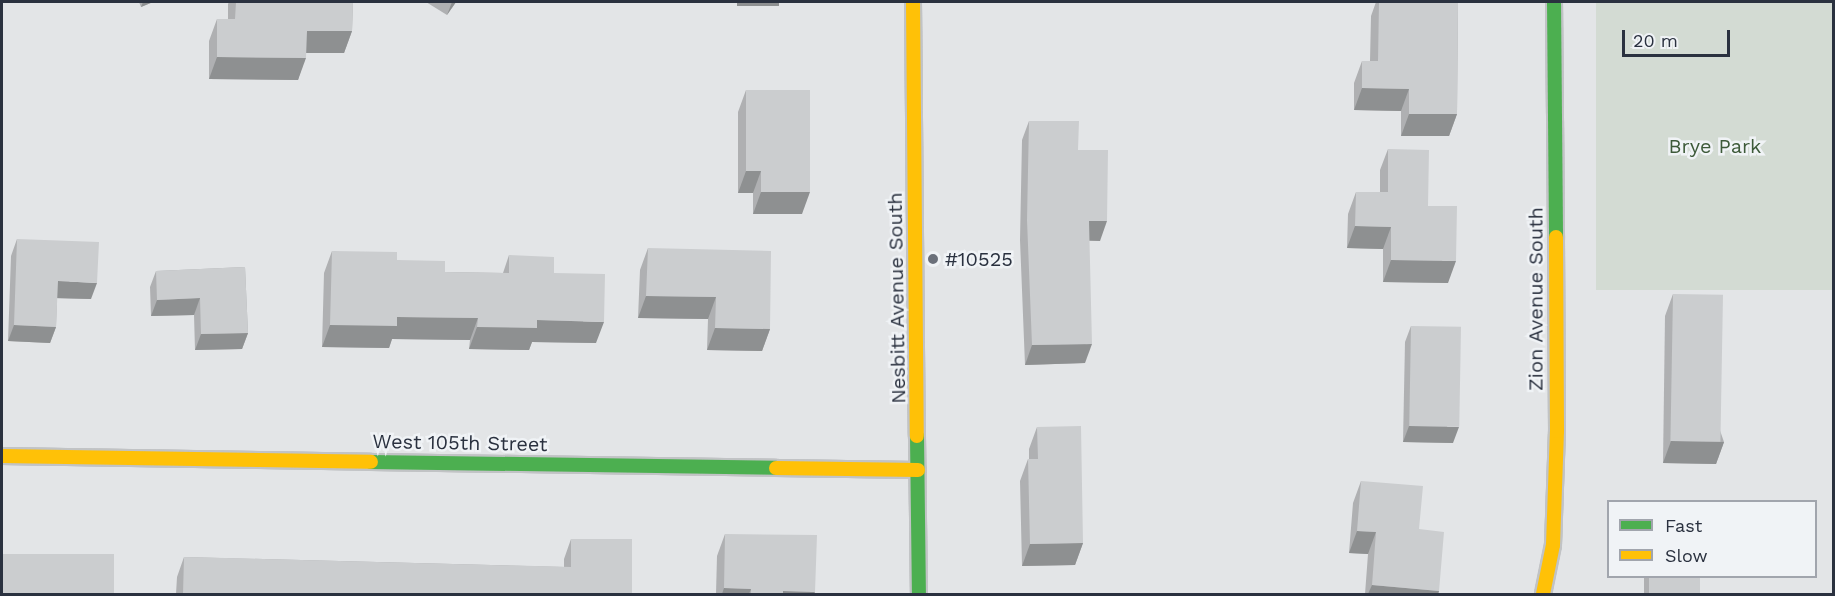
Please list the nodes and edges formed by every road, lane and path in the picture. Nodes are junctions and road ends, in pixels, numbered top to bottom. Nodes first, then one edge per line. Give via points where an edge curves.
1 (913, 2) edge
2 (1554, 2) edge
3 (2, 456) edge
4 (918, 470) junction
5 (919, 594) edge
6 (1543, 594) edge

1 - 4 street, Nesbitt Avenue South
2 - 6 street, Zion Avenue South via 1557,431 1553,545
3 - 4 street, West 105th Street
4 - 5 street, Nesbitt Avenue South

